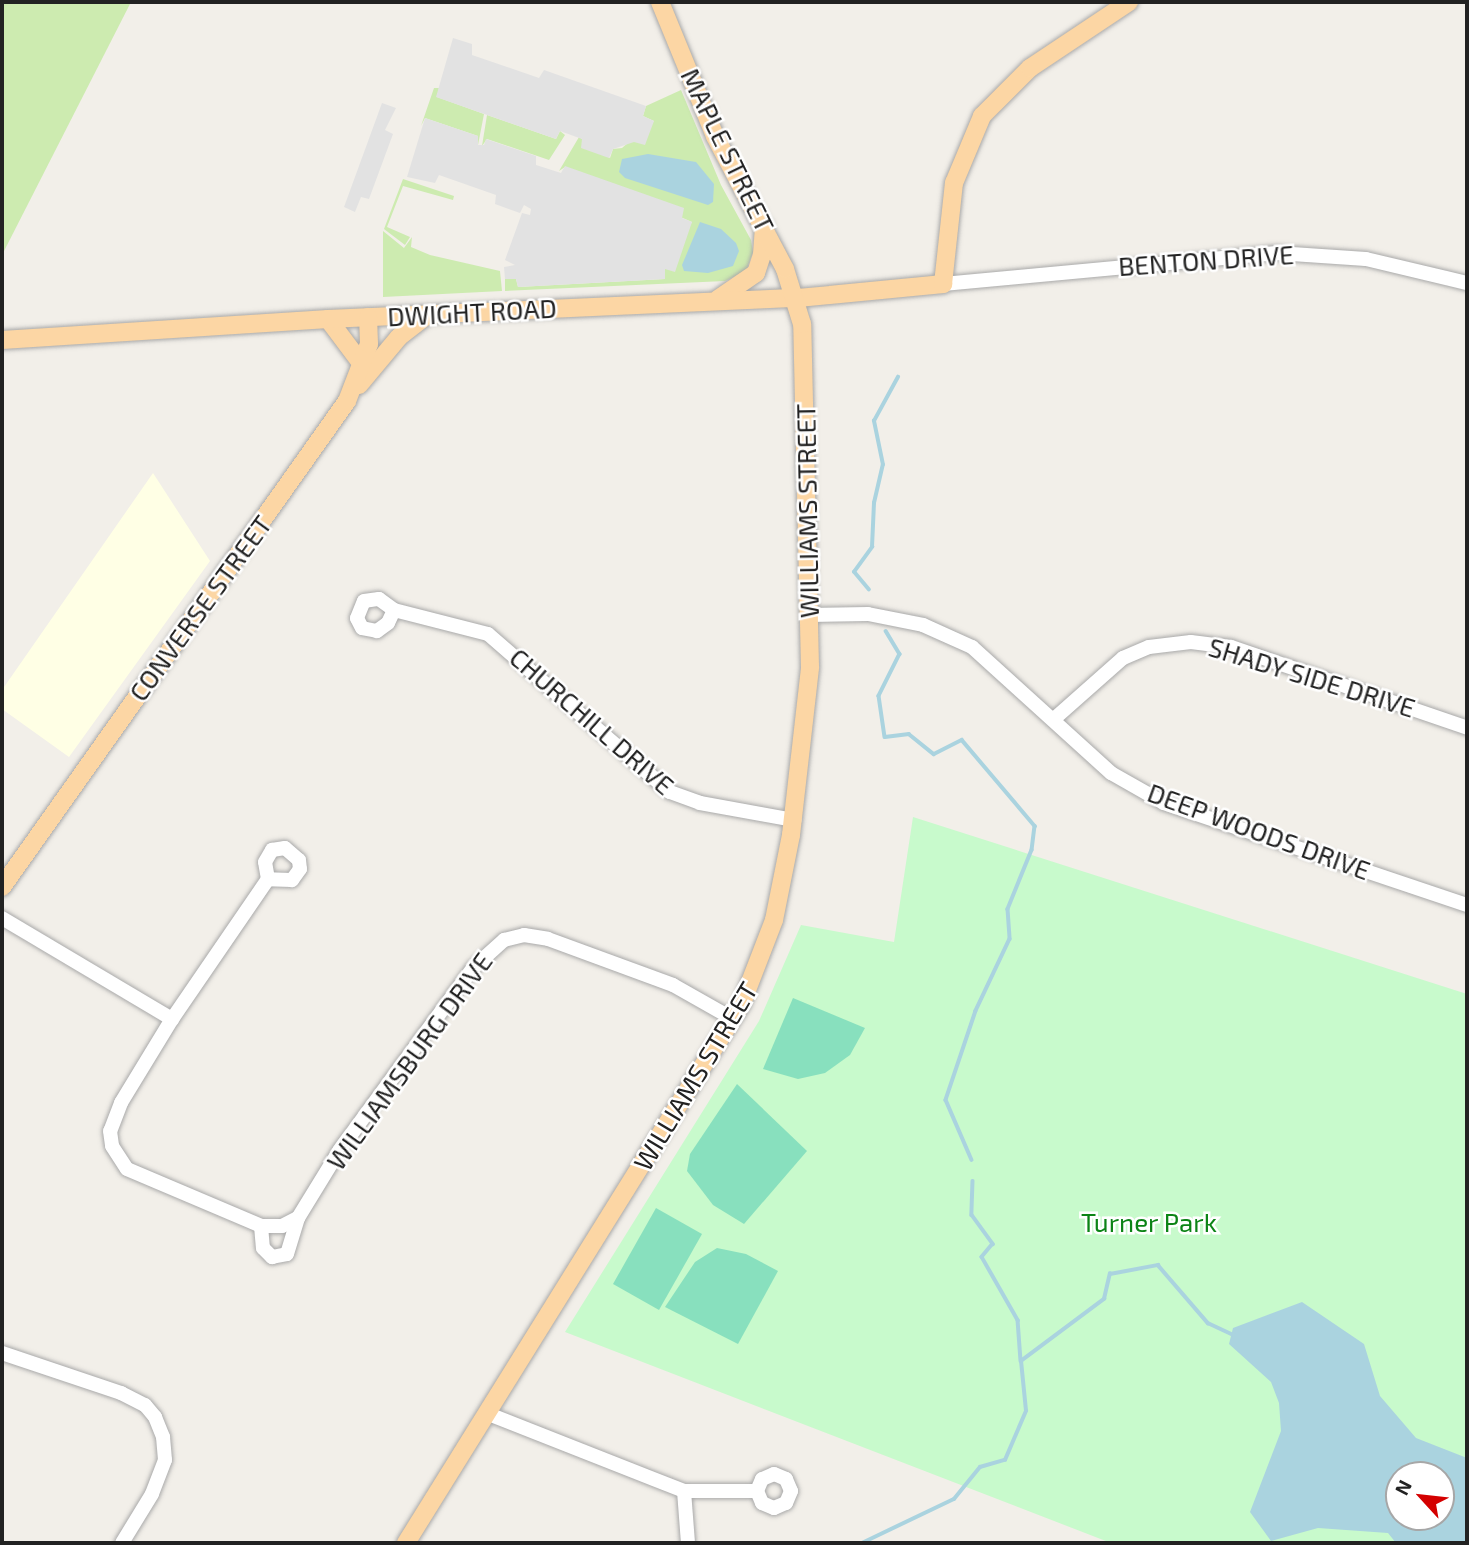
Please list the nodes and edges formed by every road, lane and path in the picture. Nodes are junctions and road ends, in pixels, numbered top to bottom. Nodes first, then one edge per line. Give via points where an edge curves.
1 (660, 2) edge
2 (1129, 2) edge
3 (764, 226) junction
4 (1467, 283) edge
5 (943, 284) junction
6 (798, 298) junction
7 (714, 301) junction
8 (427, 315) junction
9 (368, 317) junction
10 (328, 319) junction
11 (2, 340) edge
12 (363, 367) junction
13 (356, 388) junction
14 (394, 610) dead end
15 (809, 615) junction
16 (1054, 719) junction
17 (1467, 727) edge
18 (794, 820) junction
19 (268, 879) dead end
20 (2, 887) edge
21 (1467, 905) edge
22 (2, 918) edge
23 (172, 1019) junction
24 (733, 1019) junction
25 (298, 1218) junction
26 (261, 1226) junction
27 (2, 1353) edge
28 (486, 1413) junction
29 (684, 1491) junction
30 (757, 1491) dead end
31 (122, 1543) edge
32 (406, 1543) edge
33 (688, 1543) edge

1 - 3 main road, MAPLE STREET via 715,136
2 - 5 main road via 1030,68 982,116 954,183
3 - 6 main road, MAPLE STREET
3 - 7 main road via 756,273
4 - 5 street, BENTON DRIVE via 1366,259 1277,253
5 - 6 main road, DWIGHT ROAD
6 - 7 main road, DWIGHT ROAD
6 - 15 main road, WILLIAMS STREET
7 - 8 main road, DWIGHT ROAD
8 - 9 main road, DWIGHT ROAD
8 - 13 main road via 399,337
9 - 10 main road, DWIGHT ROAD
9 - 12 main road, CONVERSE STREET via 369,344
10 - 11 main road, DWIGHT ROAD
10 - 12 main road
12 - 13 main road, CONVERSE STREET
13 - 20 main road, CONVERSE STREET
14 - 18 street, CHURCHILL DRIVE via 472,628 493,638 651,779 675,794
15 - 16 street, DEEP WOODS DRIVE via 868,614 923,625 972,647
15 - 18 main road, WILLIAMS STREET via 808,699
16 - 17 street, SHADY SIDE DRIVE via 1123,658 1149,647 1191,642 1231,647
16 - 21 street, DEEP WOODS DRIVE via 1111,773 1164,803
18 - 24 main road, WILLIAMS STREET via 774,920
19 - 23 street
22 - 23 street
23 - 26 street via 115,1114 112,1146 121,1165 140,1176
24 - 25 street, WILLIAMSBURG DRIVE via 673,985 548,939 524,934 504,940 473,968 339,1151
24 - 28 main road, WILLIAMS STREET
25 - 26 street via 282,1226
25 - 26 street, WILLIAMSBURG DRIVE via 289,1250 279,1258 264,1251
27 - 31 street via 121,1393 145,1405 155,1417 165,1443 163,1468
28 - 29 street
28 - 32 main road, WILLIAMS STREET
29 - 30 street
29 - 33 street

